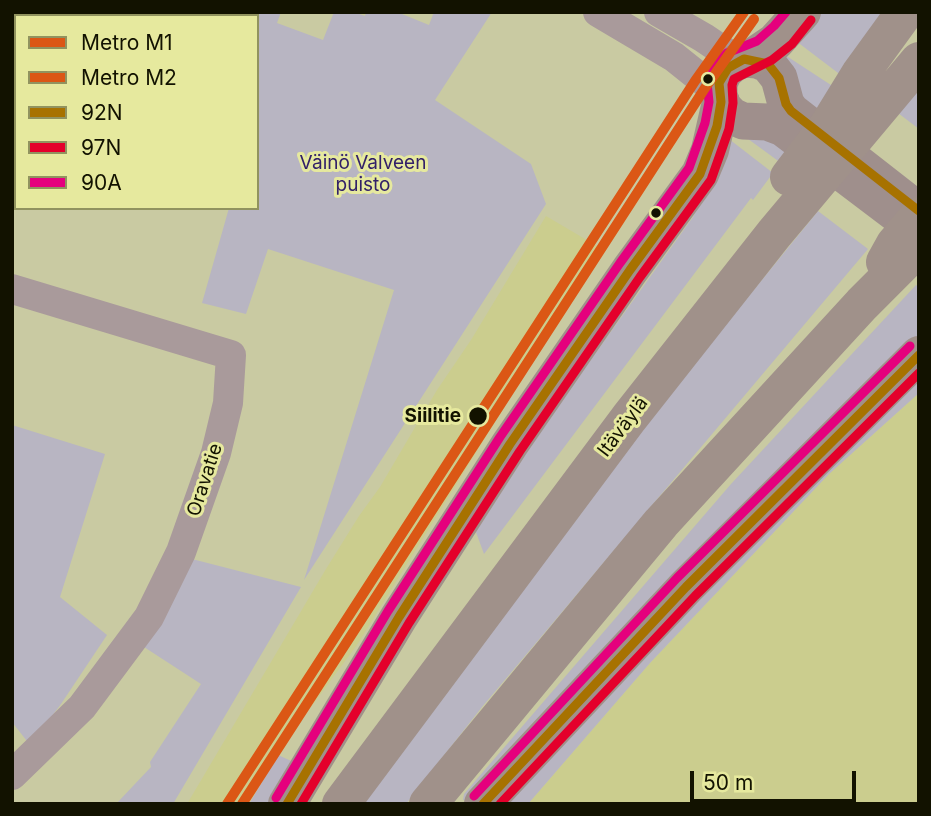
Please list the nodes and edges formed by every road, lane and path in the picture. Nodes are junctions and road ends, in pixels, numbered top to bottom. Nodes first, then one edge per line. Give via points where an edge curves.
1 (598, 12) edge
2 (659, 12) edge
3 (802, 12) edge
4 (905, 12) edge
5 (744, 60) junction
6 (912, 68) edge
7 (720, 97) junction
8 (919, 214) edge
9 (765, 228) junction
10 (919, 231) edge
11 (919, 247) edge
12 (12, 289) edge
13 (862, 304) junction
14 (919, 355) edge
15 (12, 775) edge
16 (287, 804) edge
17 (341, 804) edge
18 (428, 804) edge
19 (483, 804) edge

1 - 7 street via 674,57
2 - 5 street
3 - 5 highway via 775,42
4 - 9 highway
5 - 7 main road via 724,72
5 - 8 main road via 762,61 772,68 791,111
6 - 9 highway
7 - 10 main road via 732,116 783,128
7 - 16 highway via 710,150 700,174 510,444
8 - 13 highway via 895,244
9 - 17 highway, Itäväylä via 695,334
11 - 13 highway
12 - 15 street, Oravatie via 231,355 228,402 216,453 181,552 149,617 82,706
13 - 18 highway via 661,523
14 - 19 highway via 686,587

